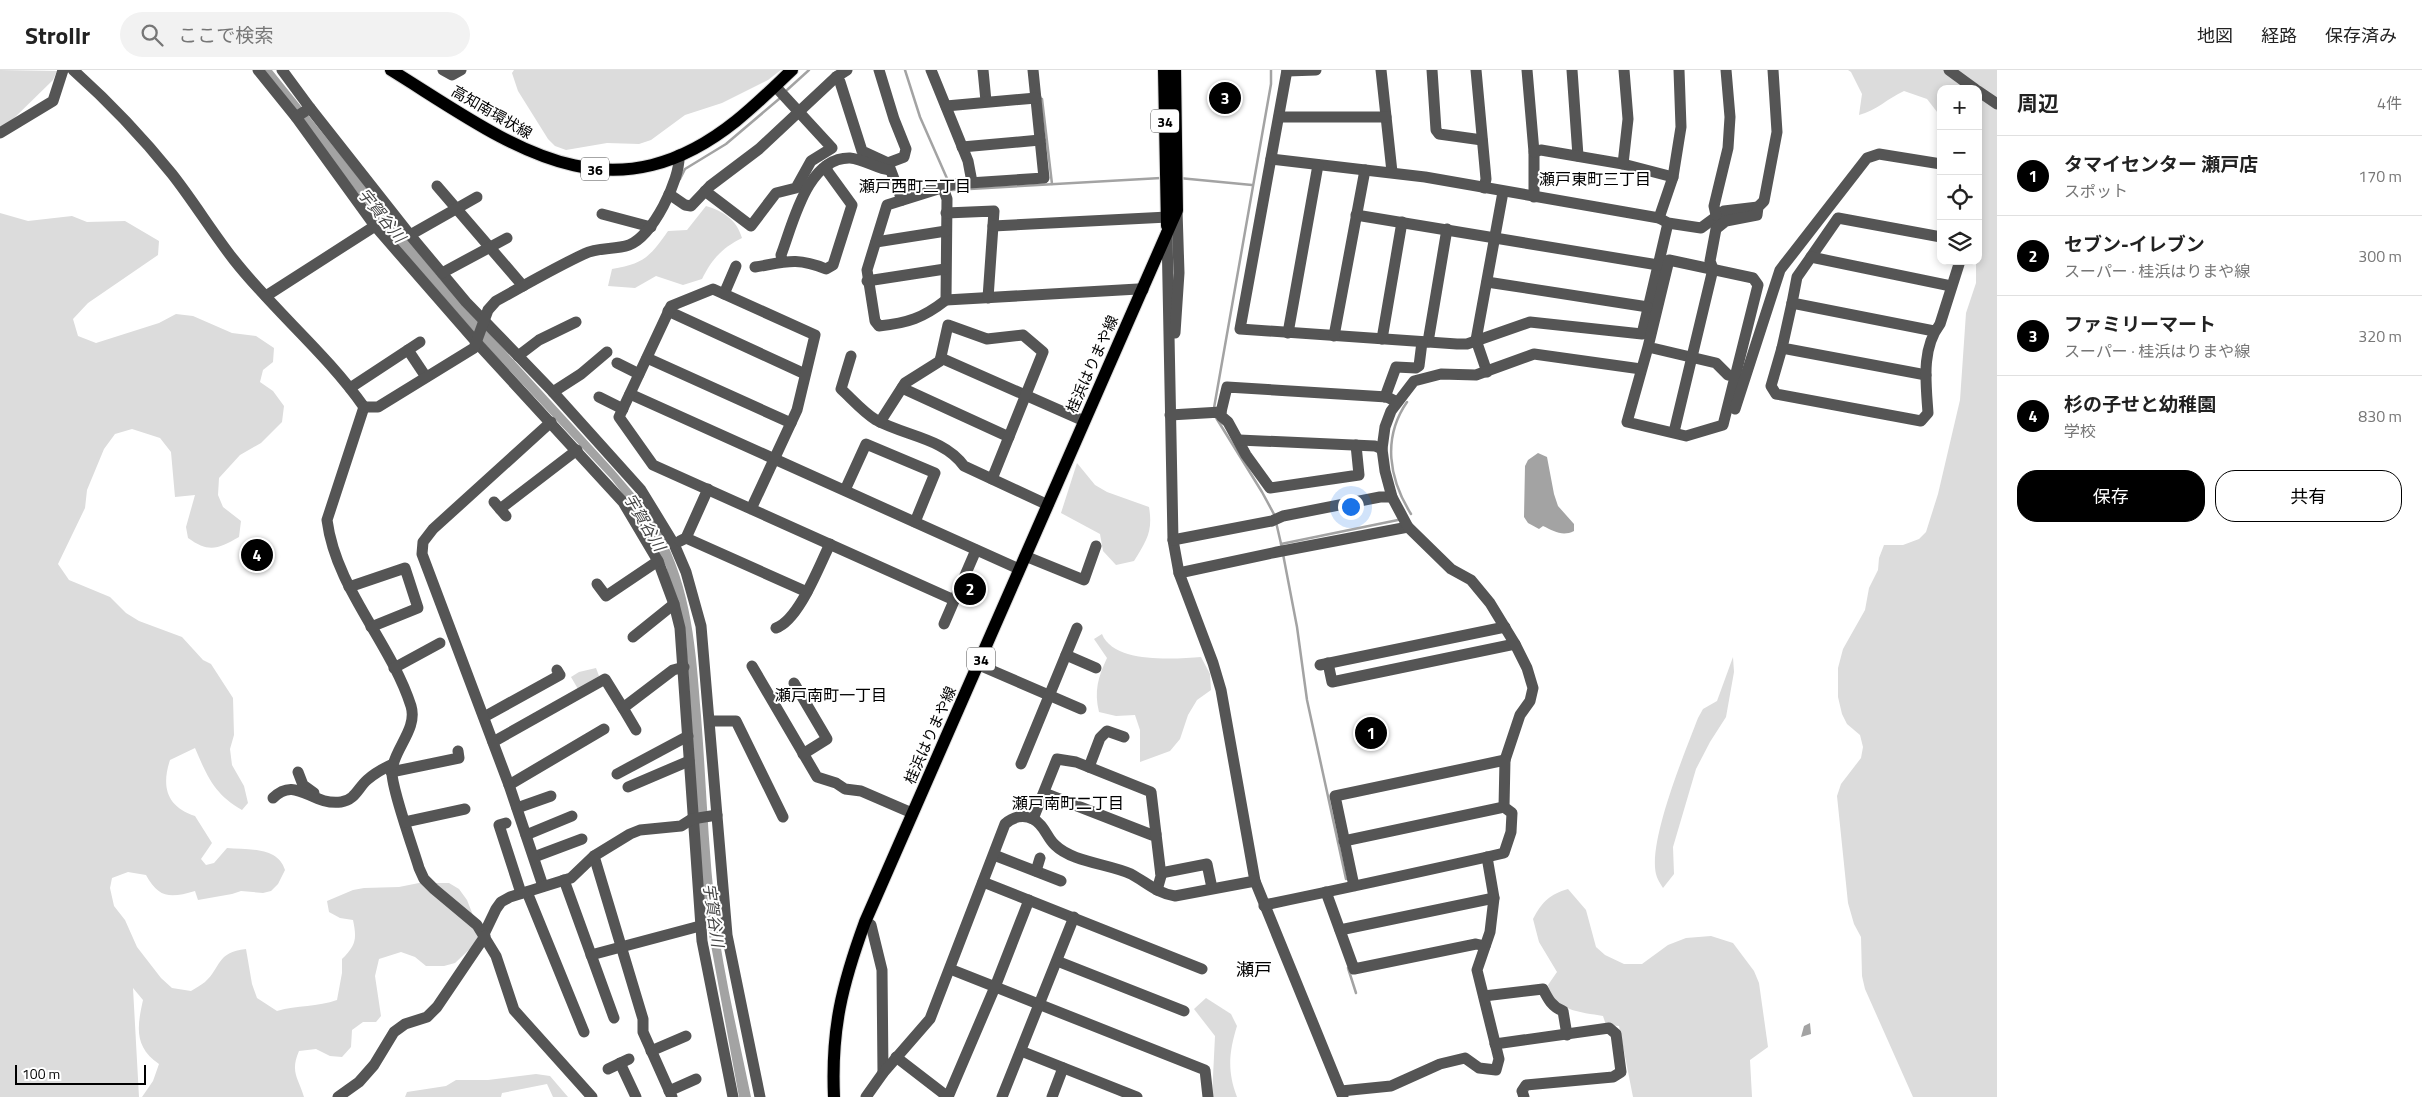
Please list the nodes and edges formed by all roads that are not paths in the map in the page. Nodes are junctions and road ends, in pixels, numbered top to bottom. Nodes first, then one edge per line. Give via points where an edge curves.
1 (63, 70) edge
2 (73, 70) edge
3 (258, 70) edge
4 (282, 70) edge
5 (391, 70) edge
6 (444, 70) edge
7 (461, 70) edge
8 (792, 70) edge
9 (847, 70) edge
10 (879, 70) edge
11 (931, 70) edge
12 (983, 70) edge
13 (1033, 70) edge
14 (1164, 70) edge
15 (1176, 70) edge
16 (1316, 70) edge
17 (1381, 70) edge
18 (1432, 70) edge
19 (1476, 70) edge
20 (1527, 70) edge
21 (1572, 70) edge
22 (1624, 70) edge
23 (1679, 70) edge
24 (1726, 70) edge
25 (1773, 70) edge
26 (1949, 70) edge
27 (1287, 71) edge
28 (836, 77) junction
29 (1970, 85) edge
30 (775, 86) junction
31 (1982, 94) edge
32 (1036, 98) junction
33 (986, 102) junction
34 (1997, 104) edge
35 (946, 106) junction
36 (800, 111) junction
37 (303, 113) junction
38 (1279, 117) junction
39 (1386, 117) junction
40 (0, 133) edge
41 (1040, 140) junction
42 (1482, 140) junction
43 (962, 147) junction
44 (1534, 152) junction
45 (679, 155) junction
46 (1578, 156) junction
47 (1271, 159) junction
48 (1937, 163) edge
49 (1623, 164) junction
50 (1318, 165) junction
51 (826, 166) junction
52 (889, 167) junction
53 (1365, 170) junction
54 (1392, 172) junction
55 (1673, 177) junction
56 (1172, 178) junction
57 (972, 182) junction
58 (437, 186) dead end
59 (942, 188) junction
60 (1484, 188) junction
61 (705, 192) junction
62 (1503, 192) junction
63 (669, 194) junction
64 (477, 197) dead end
65 (1534, 197) junction
66 (902, 200) junction
67 (1758, 206) junction
68 (456, 208) junction
69 (946, 213) junction
70 (1173, 213) junction
71 (602, 214) dead end
72 (1356, 215) junction
73 (1716, 215) junction
74 (1663, 220) junction
75 (1402, 222) junction
76 (375, 226) junction
77 (992, 226) junction
78 (651, 227) junction
79 (1447, 229) junction
80 (946, 231) junction
81 (1167, 231) junction
82 (410, 235) junction
83 (1494, 237) junction
84 (1937, 237) edge
85 (507, 238) dead end
86 (876, 242) junction
87 (490, 248) junction
88 (1811, 257) junction
89 (782, 260) junction
90 (1658, 265) junction
91 (1959, 265) edge
92 (736, 266) dead end
93 (755, 266) dead end
94 (1153, 266) junction
95 (945, 269) junction
96 (1713, 269) junction
97 (1168, 270) junction
98 (442, 273) junction
99 (867, 281) junction
100 (1487, 282) junction
101 (523, 286) junction
102 (1952, 286) junction
103 (1143, 290) junction
104 (724, 294) junction
105 (266, 296) junction
106 (988, 298) junction
107 (946, 300) junction
108 (1792, 302) junction
109 (1648, 307) junction
110 (668, 311) junction
111 (484, 322) junction
112 (576, 322) dead end
113 (1934, 332) junction
114 (1288, 333) junction
115 (1334, 336) junction
116 (1382, 339) junction
117 (1476, 340) junction
118 (478, 341) junction
119 (420, 342) dead end
120 (1425, 342) junction
121 (1648, 347) junction
122 (1782, 348) junction
123 (408, 350) junction
124 (607, 352) dead end
125 (518, 356) junction
126 (851, 356) dead end
127 (1693, 357) junction
128 (646, 358) junction
129 (941, 358) junction
130 (616, 363) dead end
131 (1641, 369) junction
132 (1487, 372) junction
133 (639, 374) junction
134 (805, 374) junction
135 (1926, 375) junction
136 (426, 377) junction
137 (1169, 377) junction
138 (1735, 377) junction
139 (350, 388) junction
140 (902, 388) junction
141 (553, 392) junction
142 (630, 394) junction
143 (1026, 395) junction
144 (599, 397) dead end
145 (1385, 397) junction
146 (1397, 402) junction
147 (364, 408) junction
148 (623, 409) junction
149 (1216, 412) junction
150 (1170, 415) junction
151 (1726, 417) junction
152 (1084, 421) junction
153 (551, 422) junction
154 (880, 422) junction
155 (791, 423) junction
156 (1674, 432) junction
157 (1009, 437) junction
158 (1239, 440) junction
159 (1356, 445) junction
160 (1382, 449) junction
161 (577, 450) junction
162 (774, 459) junction
163 (613, 460) junction
164 (600, 471) junction
165 (992, 479) junction
166 (708, 489) junction
167 (845, 490) junction
168 (1392, 497) junction
169 (1048, 504) junction
170 (500, 509) dead end
171 (751, 509) junction
172 (914, 522) junction
173 (1408, 528) junction
174 (686, 538) junction
175 (1174, 540) junction
176 (674, 544) junction
177 (830, 544) junction
178 (1096, 546) dead end
179 (976, 550) junction
180 (1025, 556) junction
181 (658, 561) junction
182 (1019, 569) junction
183 (1179, 573) junction
184 (597, 584) dead end
185 (350, 587) junction
186 (807, 592) junction
187 (954, 600) junction
188 (674, 604) junction
189 (944, 624) dead end
190 (699, 626) junction
191 (371, 627) junction
192 (1505, 627) junction
193 (682, 628) junction
194 (776, 628) dead end
195 (1077, 628) dead end
196 (633, 637) dead end
197 (440, 642) dead end
198 (1515, 644) junction
199 (1420, 645) junction
200 (1066, 655) junction
201 (1424, 662) junction
202 (979, 665) junction
203 (752, 666) dead end
204 (684, 667) junction
205 (394, 668) junction
206 (1096, 668) dead end
207 (557, 670) dead end
208 (794, 683) dead end
209 (1050, 695) junction
210 (623, 708) junction
211 (1081, 709) dead end
212 (484, 717) junction
213 (710, 721) junction
214 (604, 729) dead end
215 (636, 730) dead end
216 (688, 736) junction
217 (1124, 737) dead end
218 (493, 742) junction
219 (458, 750) dead end
220 (803, 754) junction
221 (1505, 760) junction
222 (689, 761) junction
223 (1021, 764) dead end
224 (1089, 767) junction
225 (392, 768) junction
226 (298, 772) dead end
227 (617, 774) dead end
228 (509, 785) junction
229 (628, 788) dead end
230 (1044, 793) junction
231 (551, 796) dead end
232 (274, 798) dead end
233 (330, 802) junction
234 (1504, 807) junction
235 (517, 808) junction
236 (465, 809) dead end
237 (912, 813) junction
238 (714, 815) junction
239 (572, 816) dead end
240 (783, 817) dead end
241 (695, 818) junction
242 (1033, 819) junction
243 (406, 822) junction
244 (506, 823) dead end
245 (526, 834) junction
246 (1156, 834) junction
247 (582, 839) dead end
248 (1344, 841) junction
249 (994, 854) junction
250 (594, 856) junction
251 (534, 857) junction
252 (1487, 857) junction
253 (1040, 858) dead end
254 (1036, 871) junction
255 (1161, 873) junction
256 (564, 880) junction
257 (1061, 881) dead end
258 (1255, 881) junction
259 (983, 882) junction
260 (543, 886) junction
261 (1354, 886) junction
262 (1212, 888) junction
263 (1157, 890) junction
264 (524, 892) junction
265 (1326, 892) junction
266 (1494, 898) junction
267 (1029, 900) junction
268 (1264, 906) junction
269 (1074, 918) junction
270 (865, 922) junction
271 (700, 926) junction
272 (1340, 930) junction
273 (484, 935) junction
274 (1485, 946) junction
275 (620, 947) junction
276 (591, 955) junction
277 (1056, 961) junction
278 (950, 969) junction
279 (1202, 969) dead end
280 (995, 987) junction
281 (1484, 996) junction
282 (1039, 1005) junction
283 (1184, 1012) dead end
284 (614, 1018) dead end
285 (584, 1032) dead end
286 (1567, 1034) junction
287 (686, 1036) dead end
288 (1495, 1044) junction
289 (652, 1051) junction
290 (1020, 1051) junction
291 (896, 1057) junction
292 (1063, 1068) junction
293 (608, 1069) dead end
294 (883, 1073) junction
295 (696, 1079) dead end
296 (1108, 1086) junction
297 (671, 1094) edge
298 (1342, 1094) edge
299 (338, 1097) edge
300 (592, 1097) edge
301 (636, 1097) edge
302 (733, 1097) edge
303 (760, 1097) edge
304 (834, 1097) edge
305 (866, 1097) edge
306 (948, 1097) edge
307 (1002, 1097) edge
308 (1052, 1097) edge
309 (1104, 1097) edge
310 (1137, 1097) edge
311 (1208, 1097) edge
312 (1524, 1097) edge

1 - 40 street via 53,101
2 - 105 street via 107,99 173,175 234,260
3 - 37 street
4 - 37 street
5 - 45 main road, 高知南環状線 / 36 via 502,139 562,164 612,170 649,166
6 - 7 street via 452,75
8 - 30 main road, 高知南環状線 / 36
9 - 28 street
10 - 52 street via 906,149 904,157
11 - 35 street
12 - 33 street
13 - 32 street
14 - 56 main road, 桂浜はりまや線 / 34
15 - 56 main road, 桂浜はりまや線 / 34
16 - 27 street
17 - 39 street
18 - 42 street via 1436,130 1439,134
19 - 42 street
20 - 44 street
21 - 46 street
22 - 49 street via 1628,119
23 - 55 street via 1681,127
24 - 73 street via 1730,117 1728,148 1714,206
25 - 67 street via 1777,132 1764,202
26 - 29 street
27 - 38 street
28 - 36 street
28 - 52 street via 862,151
30 - 36 street
30 - 45 main road, 高知南環状線 / 36 via 736,121
31 - 34 street
32 - 33 street
32 - 41 street
33 - 35 street
35 - 43 street
36 - 61 street
36 - 61 street via 832,148 811,160 796,188 776,193 751,226
37 - 76 street
37 - 82 street
38 - 39 street
38 - 47 street
39 - 54 street
41 - 43 street
41 - 57 street via 1044,178
42 - 60 street
43 - 57 street
44 - 46 street via 1541,150
44 - 65 street
45 - 63 street via 680,164
46 - 49 street
47 - 50 street
47 - 114 street via 1240,330
48 - 151 street via 1879,154 1867,158 1780,270 1734,410
49 - 55 street
50 - 53 street
50 - 114 street
51 - 52 street via 851,158
51 - 89 street via 818,171 806,190 781,255
51 - 89 street via 852,204 833,266 826,269 807,261
52 - 66 street
53 - 54 street
53 - 72 street
54 - 60 street
55 - 74 street
56 - 70 main road, 桂浜はりまや線 / 34
57 - 59 street
58 - 68 street
59 - 66 street
59 - 69 street via 947,199
60 - 62 street
61 - 63 street via 692,206
62 - 65 street
62 - 83 street
63 - 78 street
64 - 68 street
65 - 74 street
66 - 86 street via 887,205
67 - 73 street
67 - 96 street via 1757,215 1726,221 1716,229 1710,261
68 - 82 street
68 - 87 street
69 - 77 street via 994,211
69 - 80 street
70 - 77 street
70 - 81 main road, 桂浜はりまや線 / 34
70 - 137 street via 1178,308
71 - 78 street
72 - 75 street
72 - 115 street
73 - 74 street via 1701,228
74 - 90 street
75 - 79 street
75 - 116 street
76 - 105 street
76 - 118 street
77 - 106 street
78 - 101 street via 629,245 585,253
79 - 83 street
79 - 120 street
80 - 86 street
80 - 95 street
81 - 94 main road, 桂浜はりまや線 / 34
81 - 97 street
82 - 98 street
83 - 90 street
83 - 100 street
84 - 88 street via 1838,218
85 - 87 street
86 - 99 street
87 - 98 street
87 - 101 street
88 - 102 street
88 - 108 street via 1797,277
89 - 93 street
90 - 109 street
91 - 102 street
92 - 104 street
94 - 97 street
94 - 103 main road, 桂浜はりまや線 / 34
95 - 99 street
95 - 107 street
96 - 121 street via 1669,260
96 - 127 street
96 - 138 street via 1753,278 1758,285
97 - 137 street
98 - 111 street
99 - 107 street via 875,322 879,326 899,324 927,314
100 - 109 street
100 - 117 street
101 - 111 street via 496,301
102 - 113 street via 1940,324
103 - 106 street
103 - 152 main road, 桂浜はりまや線 / 34
104 - 110 street via 714,289 671,306
104 - 134 street via 815,335
105 - 139 street via 296,325
106 - 107 street
108 - 113 street
108 - 122 street
109 - 117 street via 1642,334 1530,322
110 - 128 street
110 - 134 street
111 - 118 street
111 - 125 street
112 - 125 street via 539,340
113 - 135 street via 1927,354
114 - 115 street
115 - 116 street
116 - 120 street
117 - 120 street via 1457,344
117 - 132 street
118 - 136 street via 474,348
118 - 153 street
119 - 123 street
120 - 145 street via 1419,366 1396,367
121 - 127 street
121 - 131 street
122 - 135 street
122 - 135 street via 1771,386 1776,394 1921,421 1928,413
123 - 136 street
123 - 139 street
124 - 141 street
125 - 141 street
126 - 154 street via 841,389
127 - 138 street via 1716,363 1728,375
127 - 156 street
128 - 133 street
128 - 155 street
129 - 140 street
129 - 143 street
129 - 143 street via 948,325 987,339 1022,335 1043,352
130 - 133 street
131 - 132 street via 1534,354
131 - 156 street via 1627,422
132 - 146 street via 1476,375 1441,374 1414,380
133 - 142 street
134 - 155 street
136 - 147 street via 378,407
137 - 150 street
138 - 151 street
139 - 147 street
140 - 154 street
140 - 157 street
141 - 163 street
142 - 148 street
142 - 162 street
143 - 152 street
143 - 157 street
144 - 148 street
145 - 146 street
145 - 149 street via 1227,387
146 - 160 street via 1385,427
147 - 185 street via 327,520 329,534
148 - 166 street via 620,417 653,465
149 - 150 street
149 - 158 street
150 - 175 street
151 - 156 street via 1723,425 1686,436
152 - 169 main road, 桂浜はりまや線 / 34
153 - 161 street
153 - 212 street via 432,529 423,542 422,554
154 - 165 street via 943,447 964,466
155 - 162 street
157 - 165 street
158 - 159 street
158 - 159 street via 1270,488 1359,475
159 - 160 street
160 - 168 street
161 - 164 street
161 - 170 street
162 - 167 street
162 - 171 street
163 - 164 street
163 - 176 street via 641,490
164 - 181 street via 634,516
165 - 169 street
166 - 171 street
166 - 174 street
167 - 172 street
167 - 172 street via 866,444 935,474
168 - 173 street
168 - 175 street
169 - 180 main road, 桂浜はりまや線 / 34
171 - 177 street
172 - 179 street
173 - 183 street
173 - 192 street via 1451,569 1471,580
174 - 176 street
174 - 186 street
175 - 183 street
176 - 190 street via 686,572
177 - 186 street
177 - 187 street
178 - 180 street via 1084,580
179 - 182 street
179 - 187 street
180 - 182 main road, 桂浜はりまや線 / 34
181 - 184 street via 606,596
181 - 188 street
182 - 202 main road, 桂浜はりまや線 / 34
183 - 258 street via 1221,690
185 - 191 street
185 - 191 street via 405,568 418,608
186 - 194 street via 782,626
187 - 189 street
188 - 193 street
188 - 196 street
190 - 193 street
190 - 213 street
191 - 205 street
192 - 198 street
192 - 199 street
193 - 204 street
195 - 200 street
197 - 205 street
198 - 201 street
198 - 221 street via 1528,668 1533,688
199 - 201 street
199 - 201 street via 1324,664 1332,682
200 - 206 street
200 - 209 street
202 - 209 street
202 - 237 main road, 桂浜はりまや線 / 34
203 - 220 street
204 - 210 street via 673,670
204 - 216 street
205 - 225 street via 412,708 410,724
207 - 212 street via 560,675
208 - 220 street via 827,739
209 - 211 street
209 - 223 street
210 - 215 street
210 - 218 street via 605,679
212 - 218 street
213 - 238 street
213 - 240 street via 736,722
214 - 228 street
216 - 222 street
216 - 227 street
217 - 224 street via 1107,731 1100,738
218 - 228 street
219 - 225 street via 459,758
220 - 237 street via 817,777 845,789 861,791
221 - 234 street
221 - 248 street via 1335,796
222 - 229 street
222 - 241 street
224 - 230 street via 1057,758
224 - 246 street via 1151,792
225 - 233 street via 365,781 353,797 343,802
225 - 243 street
226 - 233 street via 303,784
228 - 235 street
230 - 242 street
230 - 246 street
231 - 235 street
232 - 233 street via 281,790 289,788 316,800
234 - 248 street
234 - 252 street via 1512,813 1507,846 1504,853
235 - 245 street
236 - 243 street
237 - 270 main road, 桂浜はりまや線 / 34
238 - 241 street
238 - 303 street via 727,936
239 - 245 street
241 - 250 street via 681,826 640,830
241 - 271 street
242 - 249 street via 1011,818 1005,824
242 - 263 street via 1067,854 1131,874
243 - 273 street via 424,879 477,925
244 - 264 street via 499,825
245 - 251 street
246 - 255 street
247 - 251 street
248 - 261 street
249 - 254 street
249 - 259 street
250 - 256 street via 579,872
250 - 275 street
251 - 260 street
252 - 261 street
252 - 266 street
253 - 254 street
254 - 257 street
255 - 262 street via 1207,864
255 - 263 street
256 - 260 street
256 - 276 street
258 - 262 street
258 - 268 street
259 - 267 street
259 - 278 street
260 - 264 street
261 - 265 street
262 - 263 street via 1175,896
264 - 273 street via 501,902
264 - 285 street
265 - 268 street
265 - 272 street
266 - 272 street
266 - 274 street
267 - 269 street
267 - 280 street
268 - 298 street
269 - 277 street
269 - 279 street
270 - 294 street via 871,925 882,970
270 - 304 main road, 桂浜はりまや線 / 34 via 850,962 837,1014 833,1051
271 - 275 street
271 - 302 street
272 - 274 street via 1354,969 1476,944
273 - 299 street via 437,1008 394,1032 360,1082
273 - 300 street via 496,956 514,1010
274 - 281 street via 1477,970
275 - 276 street
275 - 289 street via 643,1018 643,1032
276 - 284 street
277 - 282 street
277 - 283 street
278 - 280 street
278 - 291 street via 930,1019
280 - 282 street
280 - 306 street
281 - 286 street via 1543,989 1549,1001 1563,1011
281 - 288 street
282 - 290 street
282 - 311 street via 1205,1070
286 - 288 street
286 - 312 street via 1609,1028 1616,1034 1622,1072 1613,1077 1526,1085 1522,1091
287 - 289 street
288 - 298 street via 1499,1059 1496,1070 1479,1068 1465,1058 1440,1064 1390,1086
289 - 297 street
290 - 292 street
290 - 307 street
291 - 294 street
291 - 306 street
292 - 296 street
292 - 308 street
293 - 301 street via 624,1061
294 - 305 street
295 - 297 street
296 - 309 street
296 - 310 street

